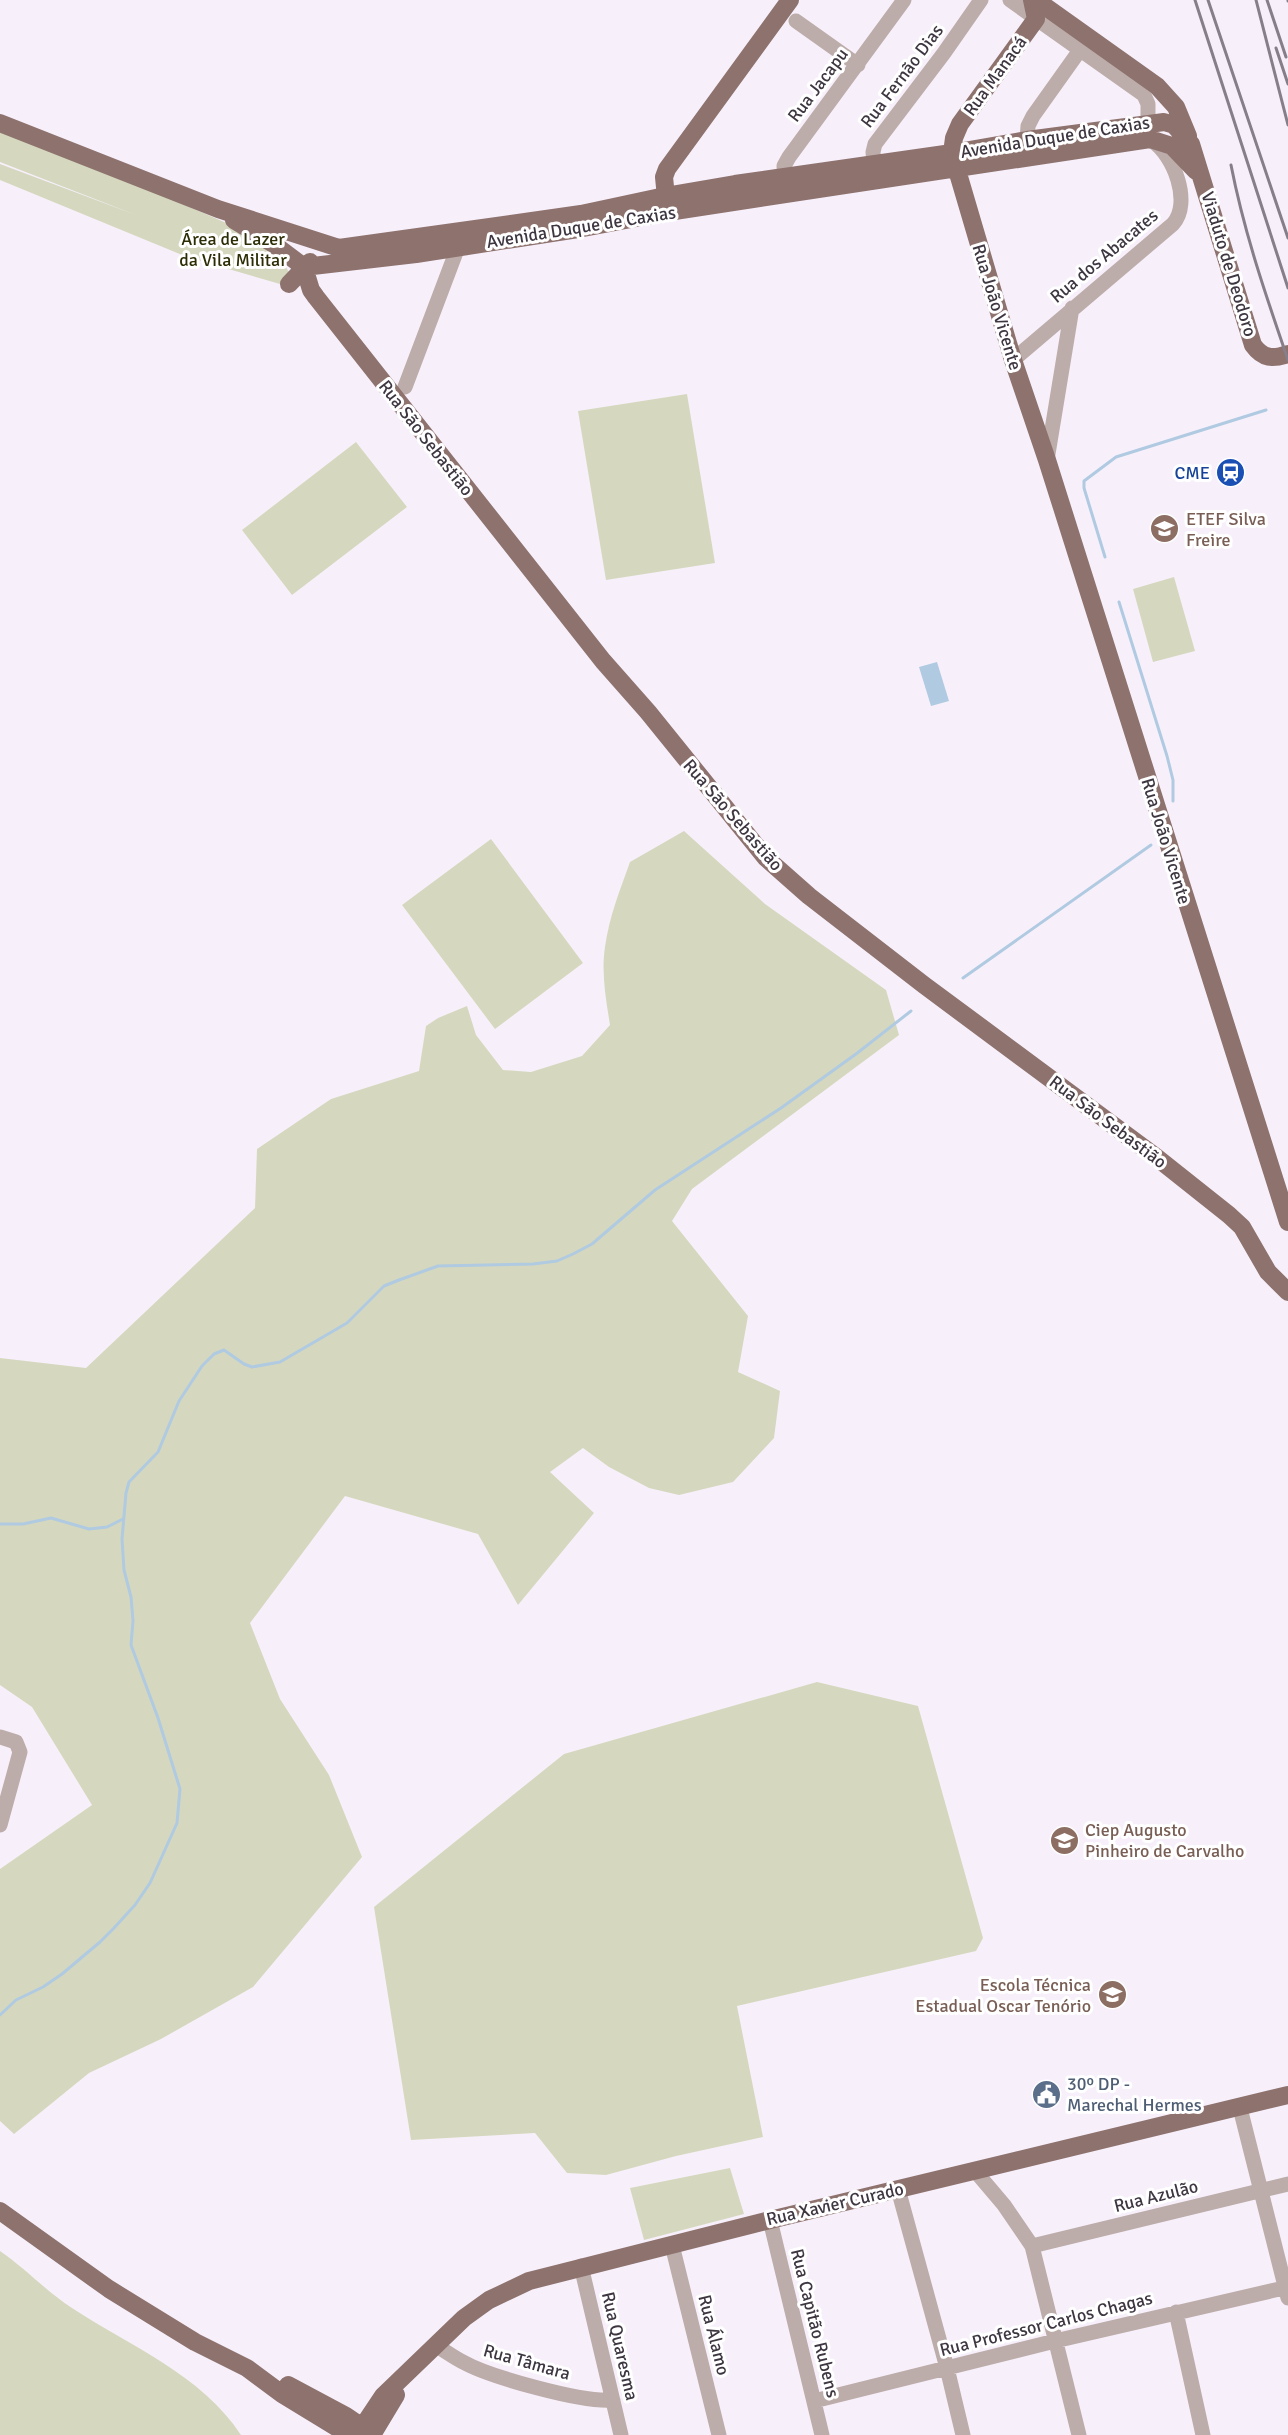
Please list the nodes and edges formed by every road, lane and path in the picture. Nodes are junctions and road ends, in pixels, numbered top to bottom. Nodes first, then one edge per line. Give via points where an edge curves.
1 (790, 0) edge
2 (981, 0) edge
3 (1010, 0) edge
4 (1034, 0) edge
5 (900, 2) edge
6 (1036, 19) junction
7 (796, 21) dead end
8 (1080, 50) junction
9 (858, 65) junction
10 (0, 123) edge
11 (1149, 131) junction
12 (1027, 140) junction
13 (1191, 144) junction
14 (954, 161) junction
15 (875, 173) junction
16 (1203, 180) junction
17 (785, 186) junction
18 (667, 204) junction
19 (218, 209) junction
20 (458, 247) junction
21 (339, 248) junction
22 (304, 267) junction
23 (289, 284) dead end
24 (1072, 308) junction
25 (1288, 354) edge
26 (1013, 360) junction
27 (405, 387) dead end
28 (1047, 460) junction
29 (1288, 1222) edge
30 (1288, 1292) edge
31 (0, 1737) edge
32 (3, 1803) edge
33 (0, 1825) edge
34 (1288, 2096) edge
35 (1240, 2108) junction
36 (976, 2172) junction
37 (1288, 2184) edge
38 (898, 2189) junction
39 (1261, 2191) junction
40 (0, 2211) edge
41 (770, 2220) junction
42 (672, 2245) junction
43 (1032, 2246) junction
44 (581, 2266) junction
45 (1287, 2291) edge
46 (1176, 2312) junction
47 (1054, 2341) junction
48 (435, 2345) junction
49 (247, 2368) junction
50 (947, 2368) junction
51 (613, 2400) junction
52 (814, 2401) junction
53 (309, 2411) junction
54 (365, 2433) edge
55 (328, 2435) edge
56 (621, 2435) edge
57 (718, 2435) edge
58 (822, 2435) edge
59 (963, 2435) edge
60 (1079, 2435) edge
61 (1203, 2435) edge

1 - 18 main road via 667,169
2 - 15 street, Rua Fernão Dias via 876,144
3 - 6 street
4 - 6 main road, Rua Manacá
4 - 13 main road via 1164,92 1176,107
5 - 9 street, Rua Jacapu
6 - 8 street
6 - 14 main road, Rua Manacá via 960,124 954,138
7 - 9 street
8 - 11 street via 1144,95
8 - 12 street via 1033,116
9 - 17 street, Rua Jacapu via 789,157 784,166
10 - 19 main road, Avenida Duque de Caxias
11 - 12 main road, Avenida Duque de Caxias
11 - 13 main road, Avenida Duque de Caxias via 1164,122 1174,125
11 - 14 main road, Avenida Duque de Caxias
11 - 16 main road, Avenida Duque de Caxias via 1172,146
11 - 24 street, Rua dos Abacates via 1171,162 1181,194 1180,213 1173,224
12 - 14 main road, Avenida Duque de Caxias
13 - 16 main road, Avenida Duque de Caxias
14 - 15 main road, Avenida Duque de Caxias
14 - 26 main road, Rua João Vicente
15 - 17 main road, Avenida Duque de Caxias
16 - 25 main road, Viaduto de Deodoro via 1253,345 1269,358
17 - 18 main road, Avenida Duque de Caxias
18 - 20 main road, Avenida Duque de Caxias via 578,229
18 - 21 main road, Avenida Duque de Caxias
19 - 21 main road, Avenida Duque de Caxias
19 - 22 main road, Avenida Duque de Caxias
20 - 22 main road, Avenida Duque de Caxias
20 - 27 street
21 - 22 main road via 321,254
22 - 23 main road
22 - 30 main road, Rua São Sebastião via 311,290 371,369 603,661 766,858 924,985 1229,1215 1242,1227 1261,1262
24 - 26 street, Rua dos Abacates
24 - 28 street, Rua João Vicente
26 - 28 main road, Rua João Vicente
28 - 29 main road, Rua João Vicente
31 - 32 street via 13,1740 20,1755
32 - 33 street
34 - 35 main road, Rua Xavier Curado
35 - 36 main road, Rua Xavier Curado
35 - 39 street
36 - 38 main road, Rua Xavier Curado
36 - 43 street
37 - 39 street, Rua Azulão
38 - 41 main road, Rua Xavier Curado
38 - 50 street
39 - 43 street, Rua Azulão
39 - 45 street
40 - 49 main road via 128,2301
41 - 42 main road, Rua Xavier Curado
41 - 52 street, Rua Capitão Rubens
42 - 44 main road, Rua Xavier Curado
42 - 57 street, Rua Álamo
43 - 47 street
44 - 48 main road, Rua Xavier Curado via 529,2281 489,2300
44 - 51 street, Rua Quaresma
45 - 46 street, Rua Professor Carlos Chagas
46 - 47 street, Rua Professor Carlos Chagas
46 - 61 street
47 - 50 street, Rua Professor Carlos Chagas
47 - 60 street
48 - 51 street, Rua Tâmara via 462,2362 494,2374 580,2398
48 - 54 main road, Rua Xavier Curado via 410,2370
49 - 53 main road
49 - 54 main road via 291,2386
50 - 52 street, Rua Professor Carlos Chagas
50 - 59 street
51 - 56 street, Rua Quaresma
52 - 58 street, Rua Capitão Rubens
53 - 54 main road
53 - 55 main road

